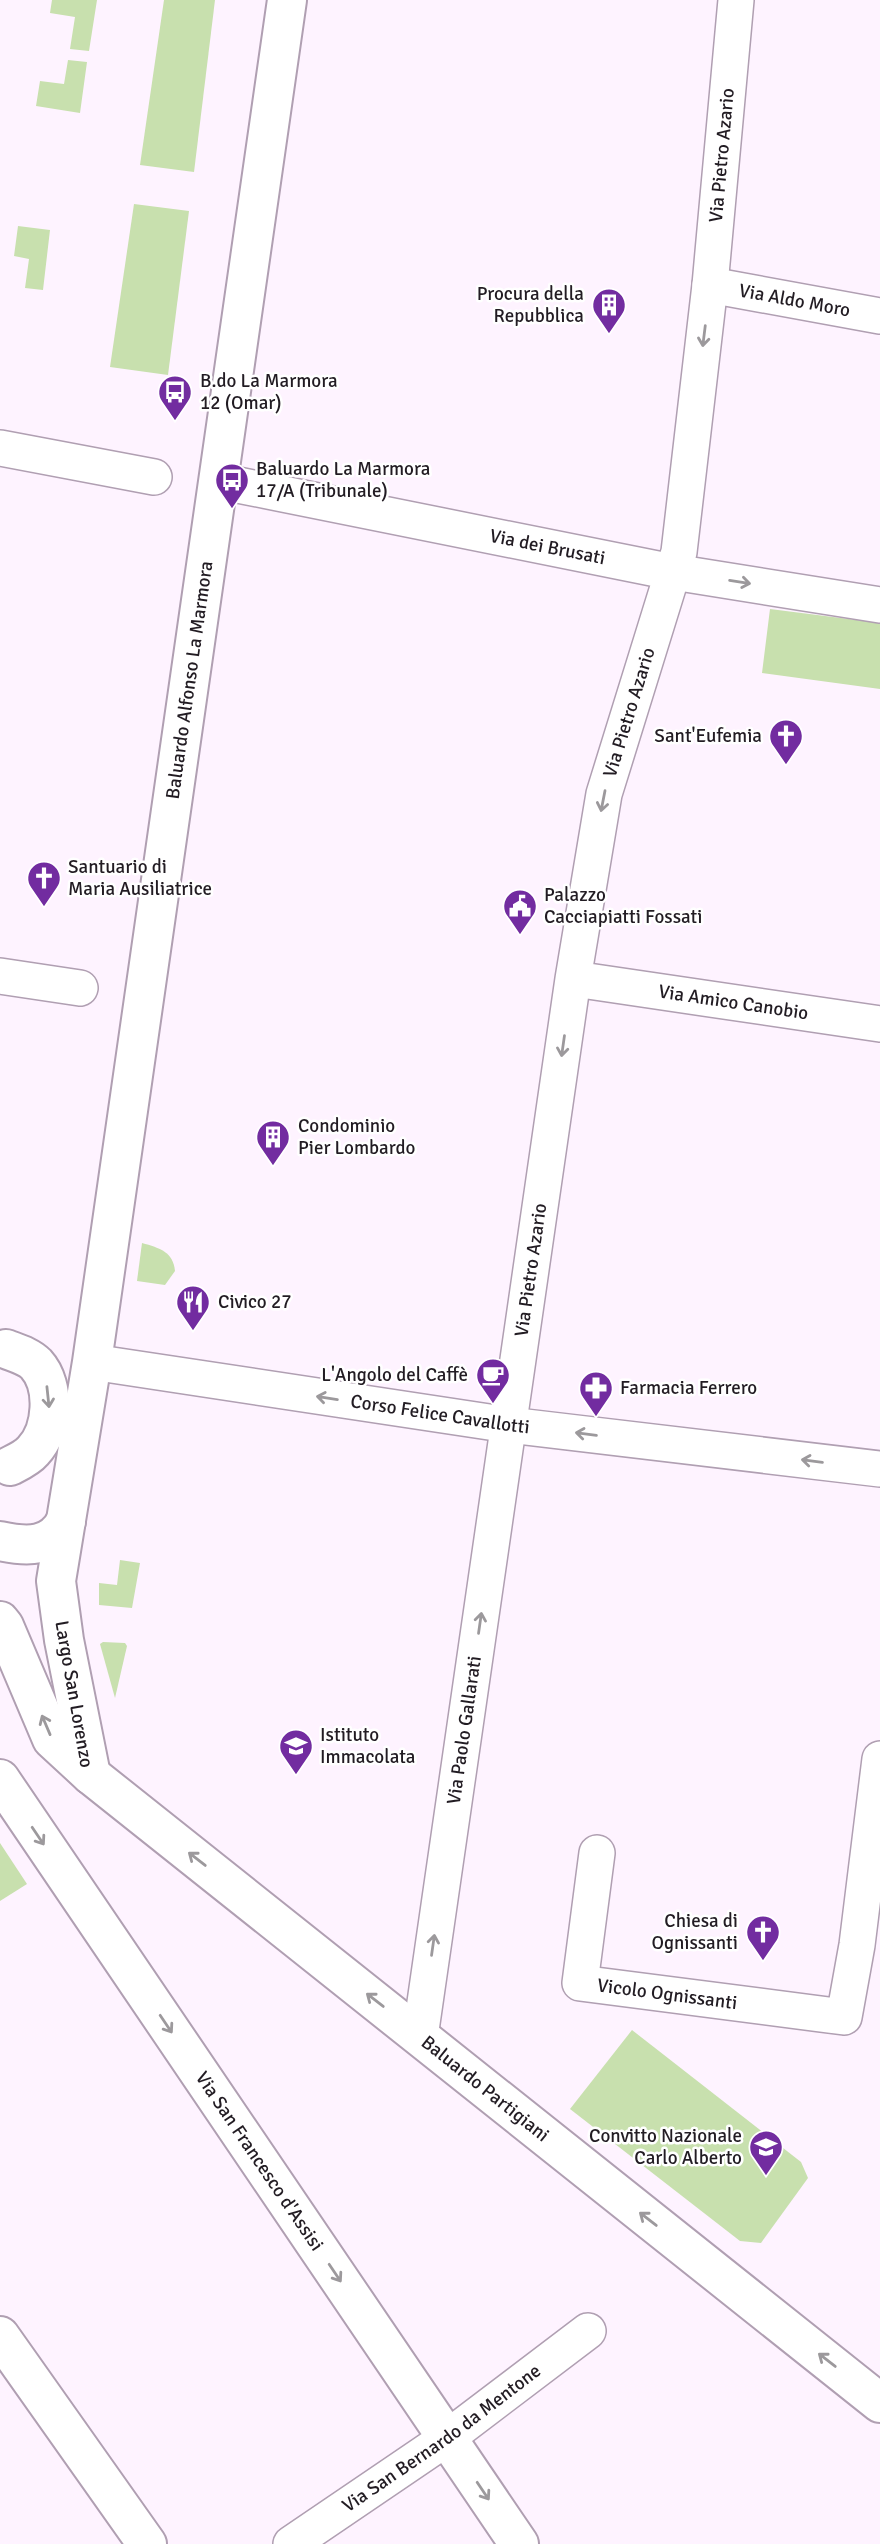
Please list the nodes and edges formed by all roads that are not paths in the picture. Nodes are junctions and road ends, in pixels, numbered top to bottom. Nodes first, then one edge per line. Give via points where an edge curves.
1 (287, 0) edge
2 (736, 0) edge
3 (710, 285) junction
4 (880, 316) edge
5 (0, 448) edge
6 (154, 477) dead end
7 (218, 481) junction
8 (673, 572) junction
9 (880, 605) edge
10 (0, 976) edge
11 (587, 981) dead end
12 (80, 988) dead end
13 (880, 1024) edge
14 (3, 1349) edge
15 (92, 1362) junction
16 (509, 1425) junction
17 (79, 1441) junction
18 (15, 1466) edge
19 (880, 1469) edge
20 (68, 1508) junction
21 (0, 1541) edge
22 (0, 1621) edge
23 (880, 1759) edge
24 (91, 1775) junction
25 (0, 1779) edge
26 (597, 1853) dead end
27 (420, 2037) junction
28 (588, 2331) dead end
29 (0, 2336) edge
30 (880, 2403) edge
31 (447, 2438) junction
32 (147, 2544) edge
33 (291, 2544) edge
34 (519, 2544) edge

1 - 7 street, Baluardo Alfonso La Marmora
2 - 3 street, Via Pietro Azario
3 - 4 street, Via Aldo Moro
3 -> 8 street, Via Pietro Azario
5 - 6 street
7 - 8 street, Via dei Brusati
7 - 15 street, Baluardo Alfonso La Marmora
8 -> 9 street, Via dei Brusati
8 -> 16 street, Via Pietro Azario via 604,793
10 - 12 street
11 - 13 street, Via Amico Canobio
14 - 15 street, Corso Felice Cavallotti
14 -> 18 street via 35,1363 49,1399 44,1436
16 -> 15 street, Corso Felice Cavallotti
15 - 17 street, Largo San Lorenzo
19 -> 16 street, Corso Felice Cavallotti
27 -> 16 street, Via Paolo Gallarati
17 - 18 street via 77,1451 53,1465
17 - 20 street, Largo San Lorenzo
18 - 20 street via 58,1480
20 - 21 street via 58,1535 46,1541
20 - 24 street, Largo San Lorenzo via 56,1581
24 -> 22 street, Largo San Lorenzo via 52,1739
23 - 26 street, Vicolo Ognissanti via 844,2017 580,1983
27 -> 24 street, Baluardo Partigiani
25 -> 31 street, Via San Francesco d'Assisi
30 -> 27 street, Baluardo Partigiani
28 - 31 street, Via San Bernardo da Mentone
29 - 32 street
31 - 33 street, Via San Bernardo da Mentone
31 -> 34 street, Via San Francesco d'Assisi

